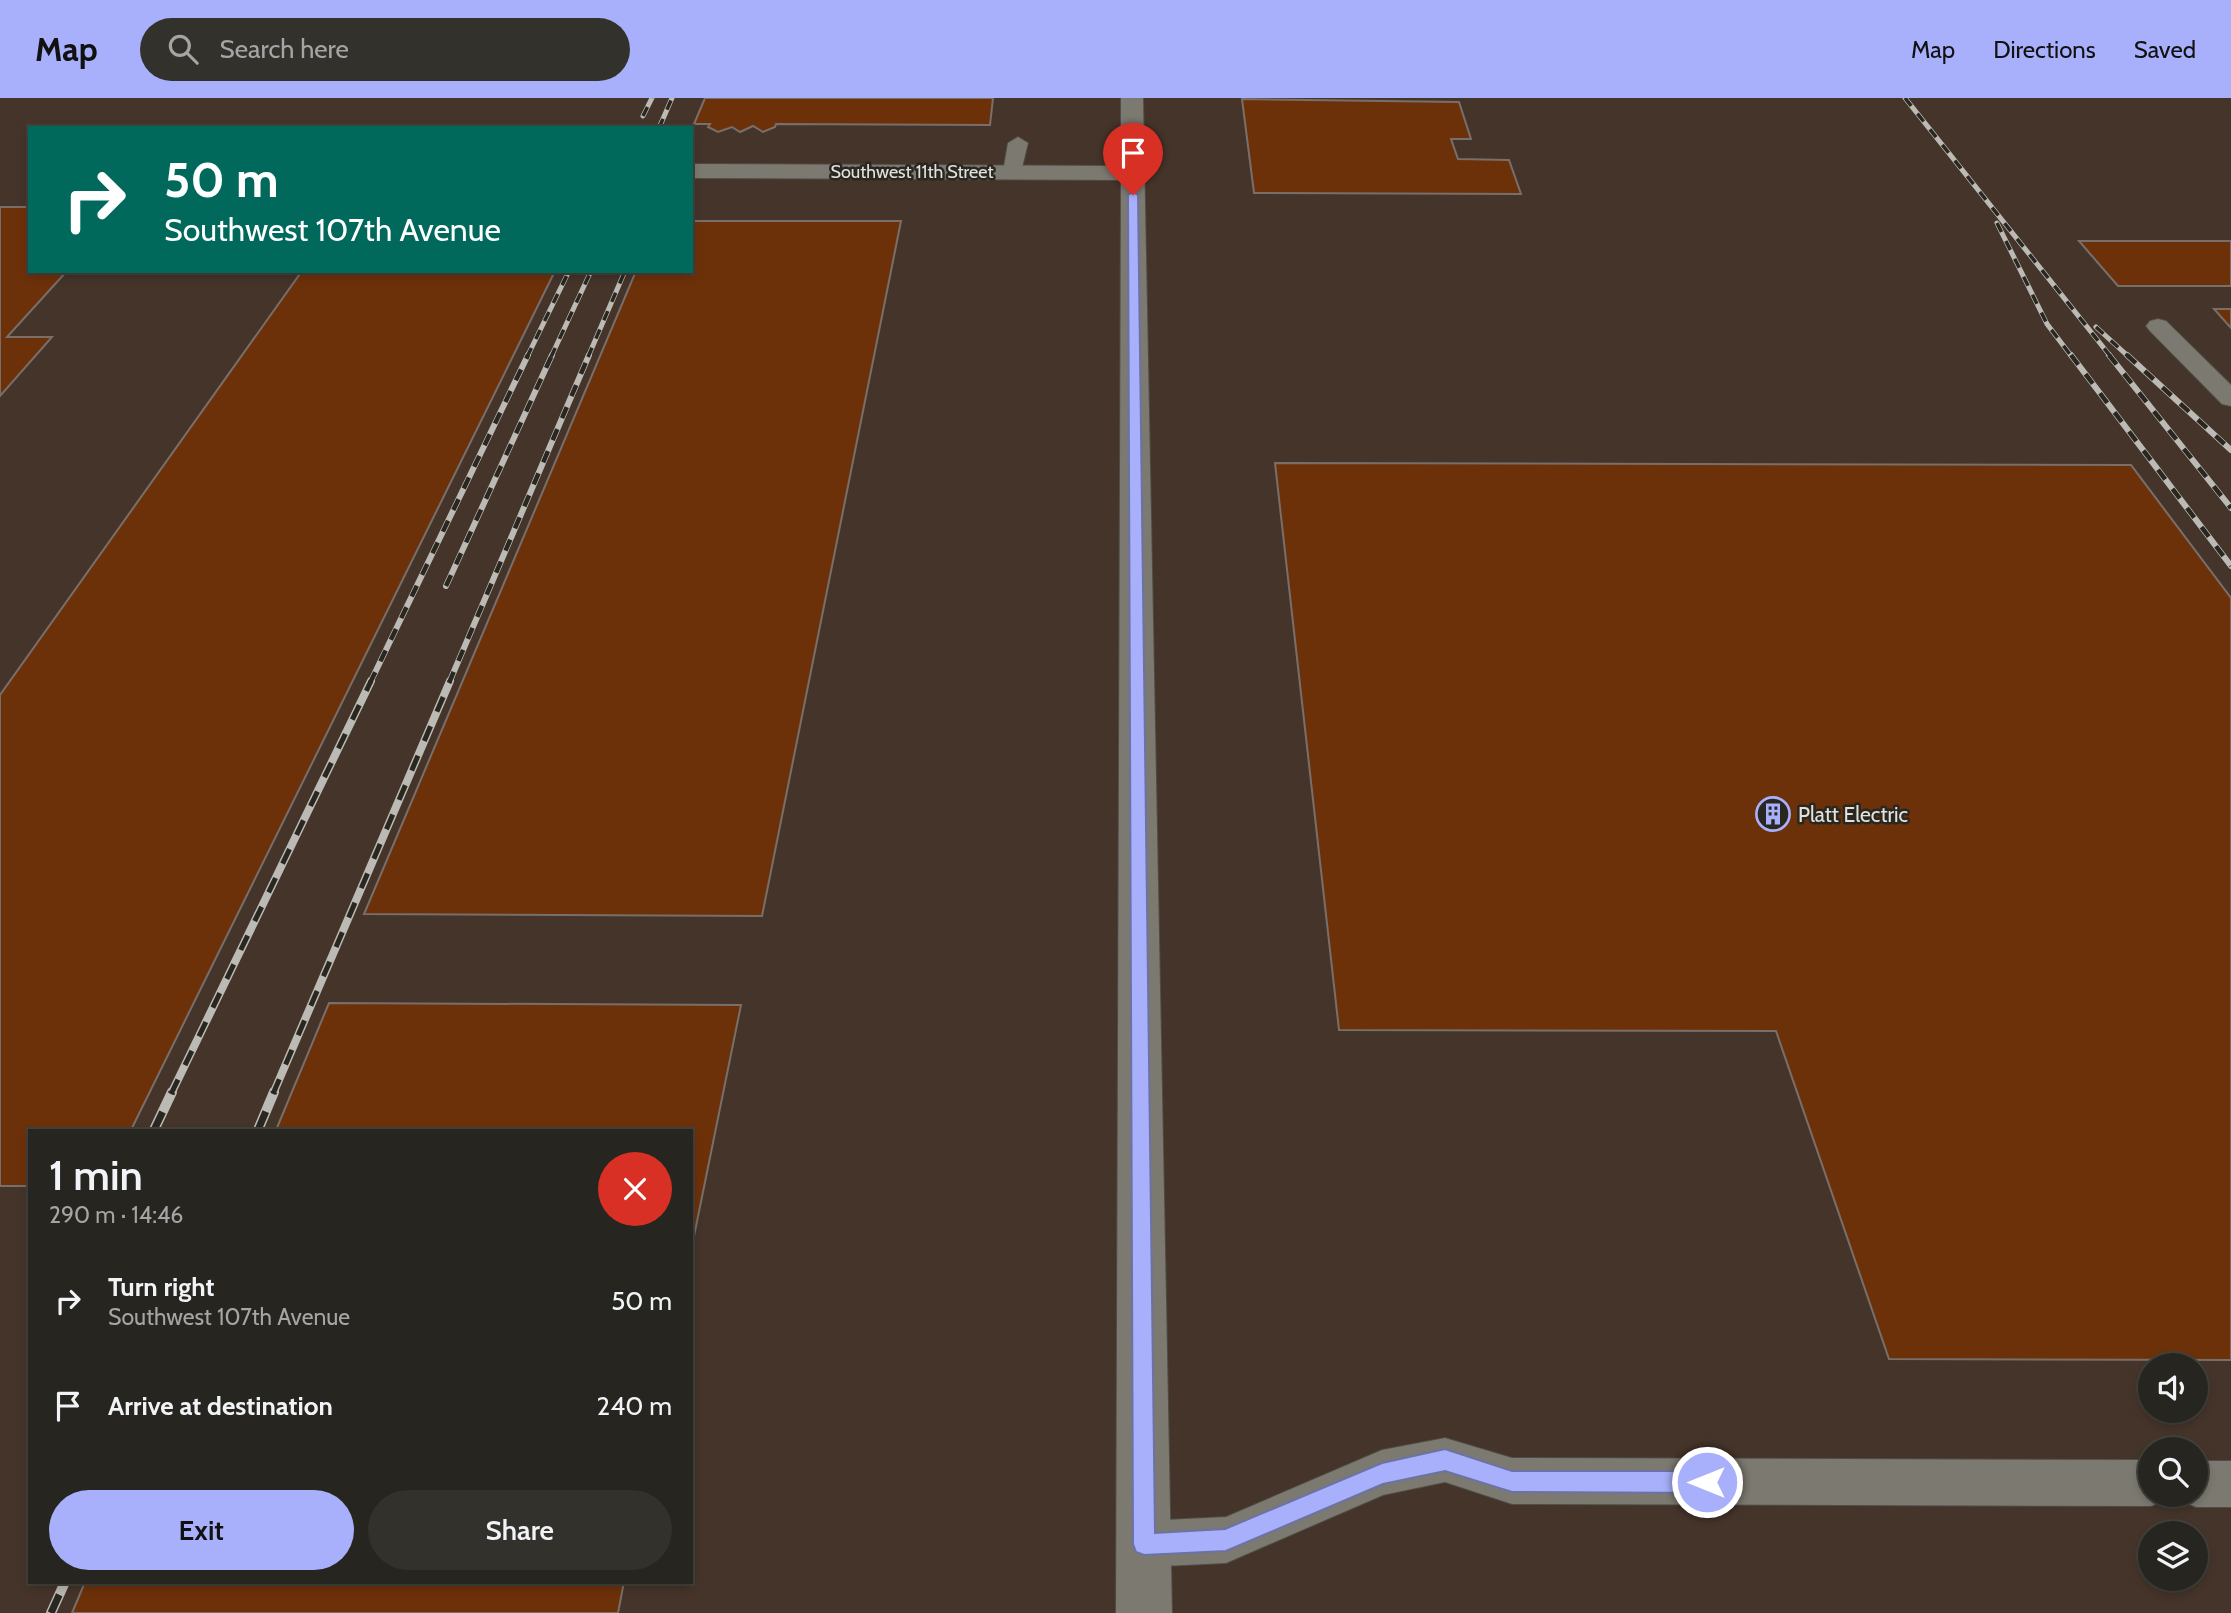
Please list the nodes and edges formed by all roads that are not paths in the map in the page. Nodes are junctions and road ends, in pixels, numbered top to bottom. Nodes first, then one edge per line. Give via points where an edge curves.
1 (1132, 98) edge
2 (1018, 143) dead end
3 (693, 171) edge
4 (1013, 172) junction
5 (1133, 173) junction
6 (2158, 326) dead end
7 (2231, 399) edge
8 (2138, 1483) edge
9 (2208, 1483) edge
10 (2231, 1484) edge
11 (1144, 1544) junction
12 (1144, 1613) edge

1 - 5 street
2 - 4 lane
3 - 4 street, Southwest 11th Street
4 - 5 street, Southwest 11th Street
5 - 11 street
6 - 7 lane
8 - 11 lane via 1512,1481 1445,1460 1382,1473 1226,1540
9 - 10 lane
11 - 12 street

